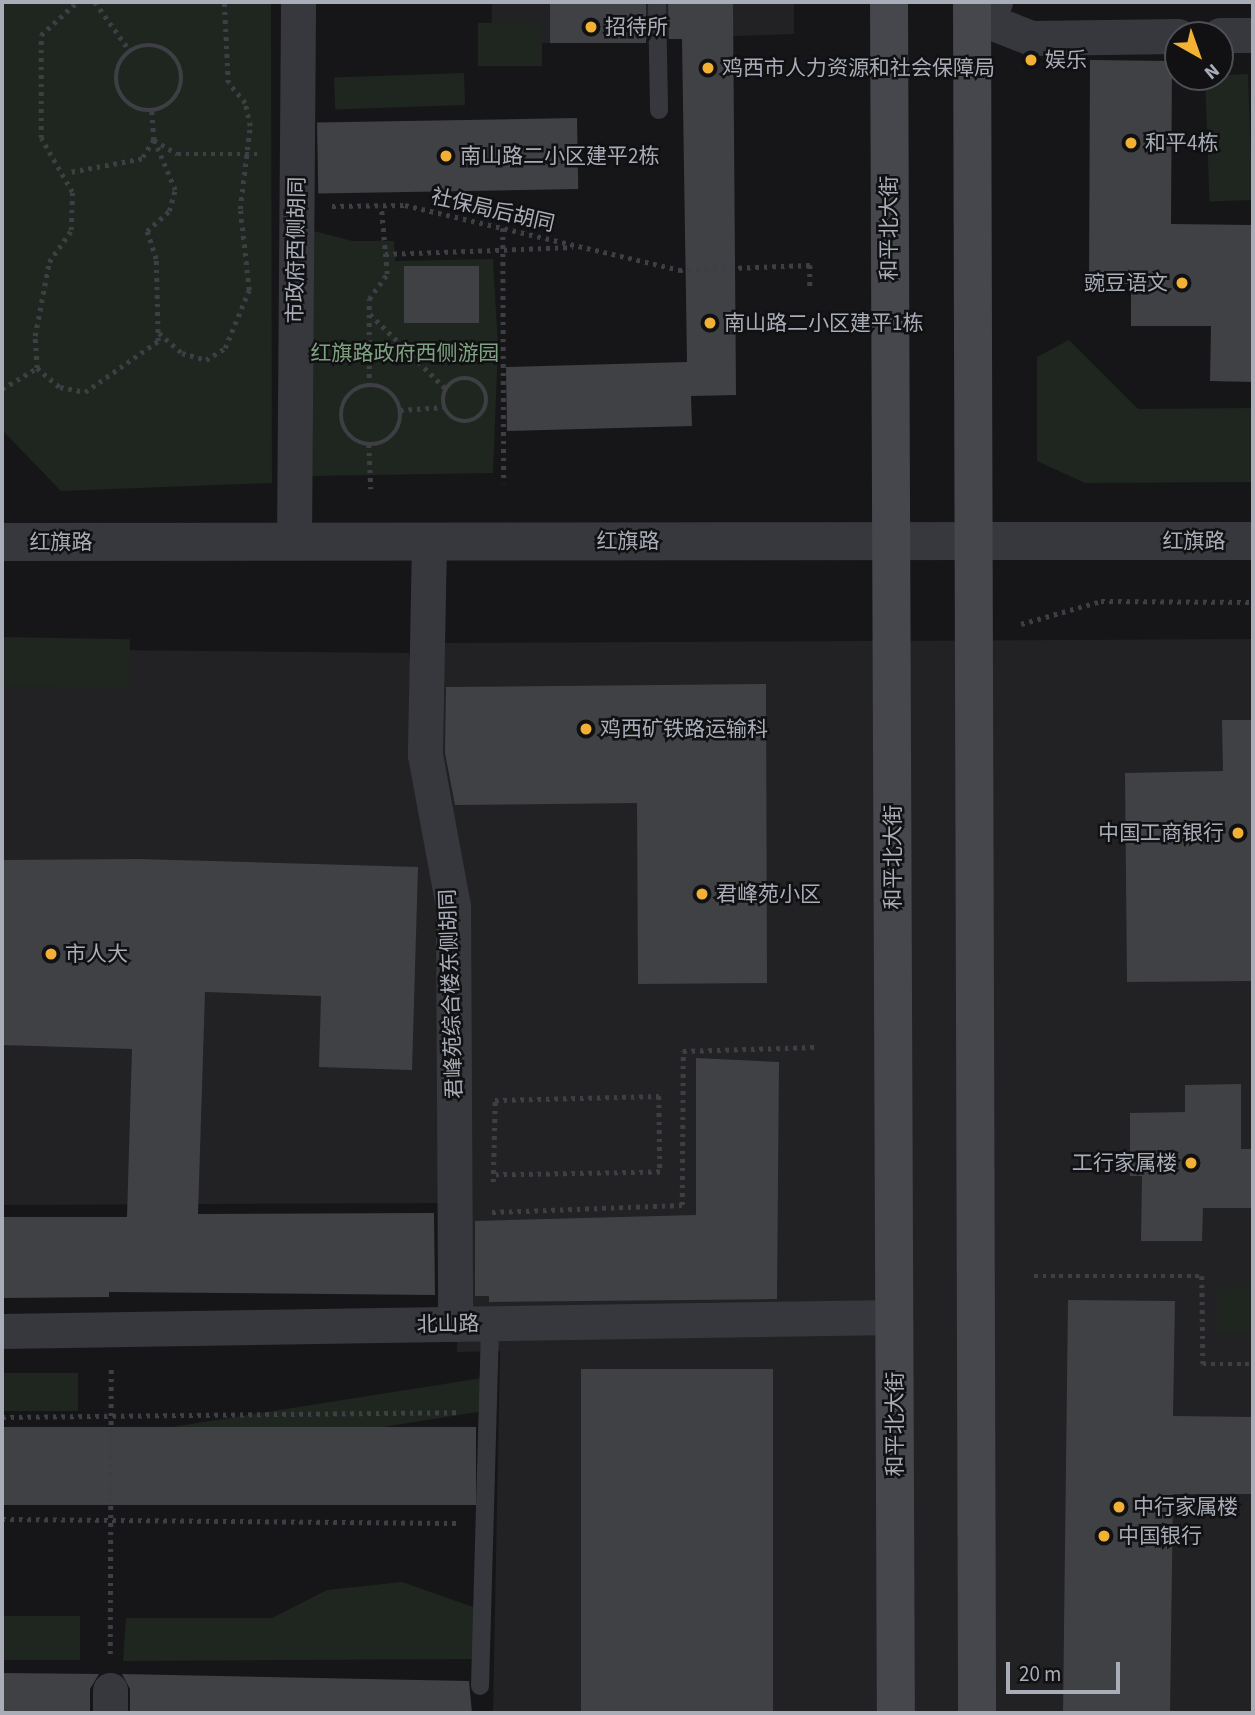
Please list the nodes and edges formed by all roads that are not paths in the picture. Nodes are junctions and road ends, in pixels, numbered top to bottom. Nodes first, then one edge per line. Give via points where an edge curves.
1 (298, 2) edge
2 (657, 2) edge
3 (889, 2) edge
4 (980, 6) edge
5 (1234, 35) edge
6 (1253, 35) edge
7 (1164, 36) edge
8 (659, 110) dead end
9 (294, 541) junction
10 (429, 541) junction
11 (1253, 541) edge
12 (2, 542) edge
13 (890, 543) junction
14 (974, 543) junction
15 (895, 1317) junction
16 (455, 1324) junction
17 (490, 1324) junction
18 (2, 1331) edge
19 (480, 1686) dead end
20 (896, 1713) edge
21 (977, 1713) edge

1 - 9 street, 市政府西侧胡同
2 - 8 lane
3 - 13 main road, 和平北大街
4 - 7 street via 1031,38
4 - 14 main road
5 - 6 street
9 - 10 street, 红旗路
9 - 12 street, 红旗路
10 - 13 street, 红旗路
10 - 16 street, 君峰苑综合楼东侧胡同 via 425,755 453,906
11 - 14 street, 红旗路
13 - 14 street, 红旗路
13 - 15 main road, 和平北大街
14 - 21 main road
15 - 17 street, 北山路
15 - 20 main road, 和平北大街
16 - 17 street, 北山路
16 - 18 street, 北山路
17 - 19 lane

